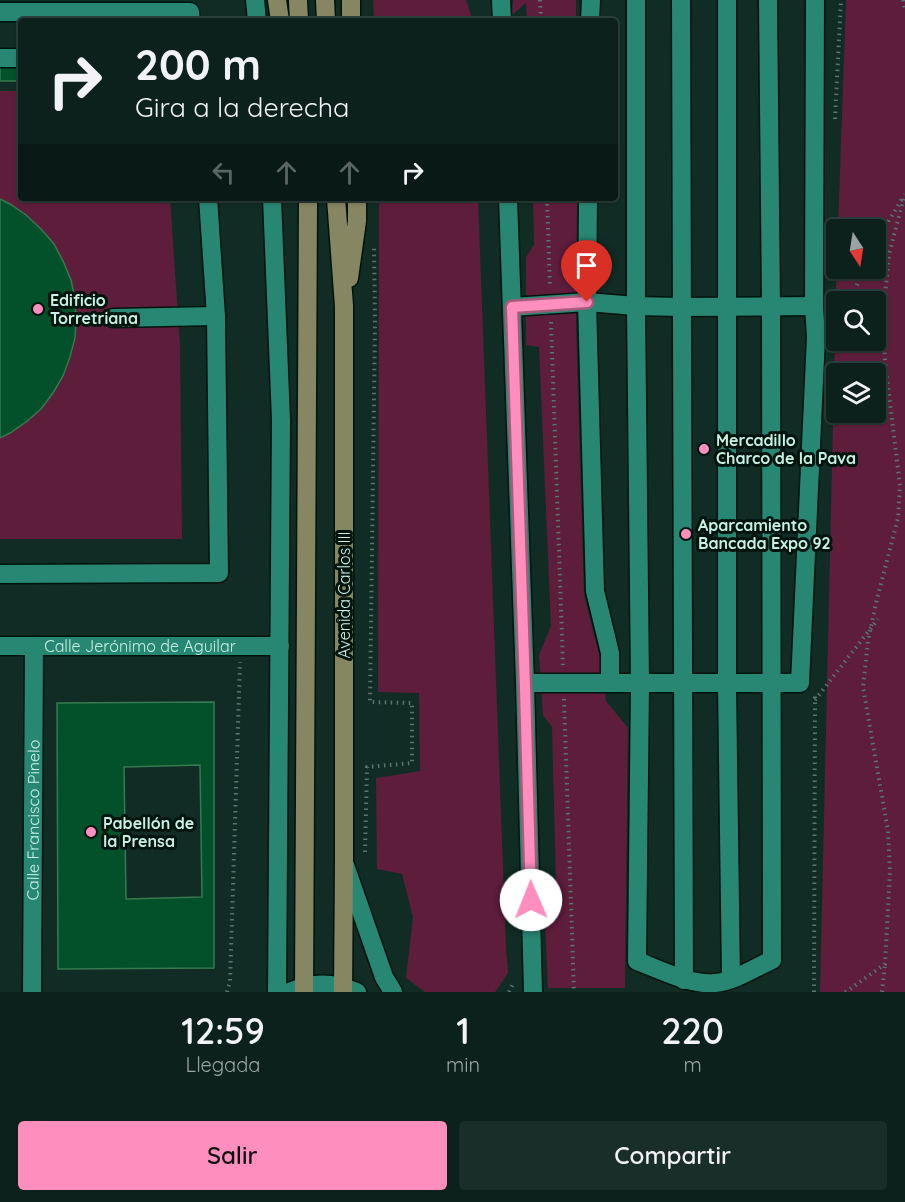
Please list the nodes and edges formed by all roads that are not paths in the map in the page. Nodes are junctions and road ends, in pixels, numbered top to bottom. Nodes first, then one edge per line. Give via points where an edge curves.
1 (255, 0) edge
2 (277, 0) edge
3 (298, 0) edge
4 (325, 0) edge
5 (351, 0) edge
6 (501, 0) edge
7 (591, 0) edge
8 (636, 0) edge
9 (681, 0) edge
10 (727, 0) edge
11 (768, 0) edge
12 (815, 0) edge
13 (0, 12) edge
14 (191, 16) edge
15 (257, 18) edge
16 (280, 18) edge
17 (299, 18) edge
18 (326, 18) edge
19 (351, 18) edge
20 (502, 18) edge
21 (590, 18) edge
22 (0, 57) edge
23 (18, 58) edge
24 (208, 201) edge
25 (272, 201) edge
26 (336, 201) edge
27 (357, 201) edge
28 (508, 201) edge
29 (588, 201) edge
30 (307, 204) edge
31 (587, 302) junction
32 (344, 306) junction
33 (636, 306) junction
34 (771, 306) junction
35 (814, 306) junction
36 (512, 307) junction
37 (681, 307) junction
38 (726, 308) junction
39 (216, 316) junction
40 (113, 318) dead end
41 (0, 574) edge
42 (0, 646) edge
43 (34, 646) junction
44 (280, 646) junction
45 (525, 683) junction
46 (610, 683) junction
47 (640, 683) junction
48 (683, 684) junction
49 (727, 684) junction
50 (772, 684) junction
51 (344, 862) junction
52 (731, 979) junction
53 (684, 980) junction
54 (299, 990) edge
55 (347, 990) edge
56 (32, 992) edge
57 (277, 992) edge
58 (393, 992) edge
59 (533, 992) edge

1 - 15 street
2 - 16 main road
3 - 17 main road
4 - 18 main road
5 - 19 main road
6 - 20 street
7 - 21 street
8 - 33 street
9 - 37 street
10 - 38 street
11 - 34 street
12 - 35 street
13 - 14 street
22 - 23 street
24 - 39 street
25 - 44 street via 281,420
26 - 32 main road, Avenida Carlos III
27 - 32 main road
28 - 36 street
29 - 31 street
30 - 54 main road
31 - 33 street
31 - 36 street
31 - 46 street via 595,591 610,653
32 - 51 main road, Avenida Carlos III
33 - 37 street
33 - 47 street
34 - 35 street
34 - 38 street
34 - 50 street
35 - 50 street via 816,337 800,684
36 - 45 street
37 - 38 street
37 - 48 street
38 - 49 street
39 - 40 street
39 - 41 street via 219,573
42 - 43 street, Calle Jerónimo de Aguilar
43 - 44 street, Calle Jerónimo de Aguilar
43 - 56 street, Calle Francisco Pinelo
44 - 57 street
45 - 46 street
45 - 59 street
46 - 47 street
47 - 48 street
47 - 53 street via 637,961
48 - 49 street
48 - 53 street
49 - 50 street
49 - 52 street
50 - 52 street via 772,960
51 - 55 main road, Avenida Carlos III
51 - 58 street via 384,977
52 - 53 street via 713,984
54 - 55 street via 322,984

